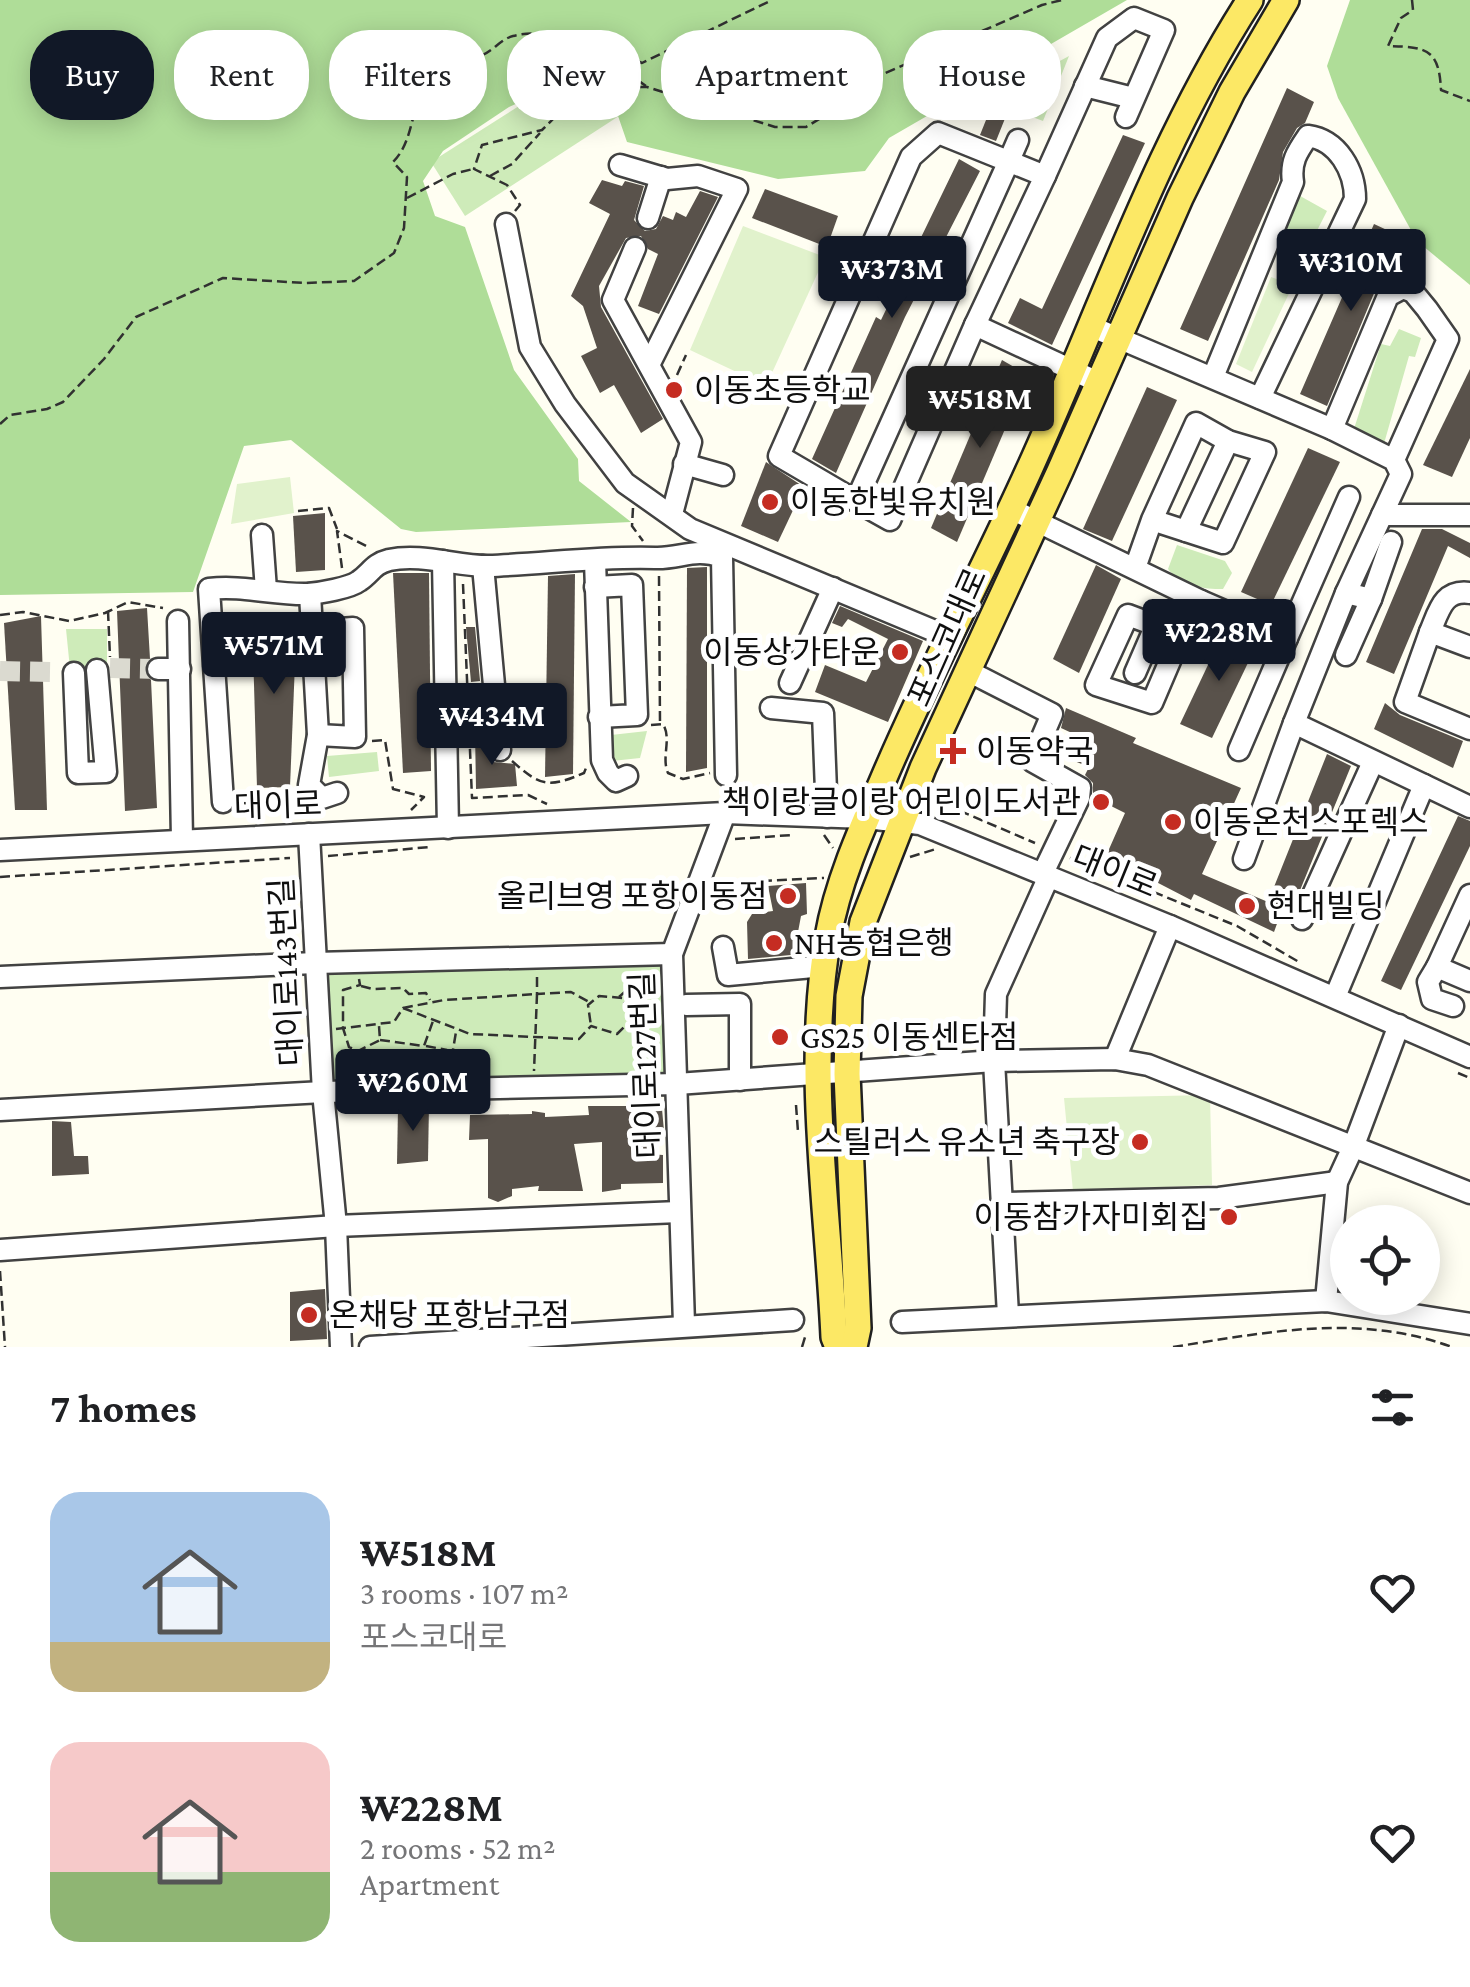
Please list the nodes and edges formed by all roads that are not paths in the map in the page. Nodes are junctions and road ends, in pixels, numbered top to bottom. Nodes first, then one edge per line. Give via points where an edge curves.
1 (1250, 0) edge
2 (1286, 0) edge
3 (1085, 86) junction
4 (1018, 140) dead end
5 (1008, 163) junction
6 (620, 164) dead end
7 (1044, 176) junction
8 (661, 177) junction
9 (648, 218) dead end
10 (506, 224) road end
11 (635, 248) dead end
12 (975, 325) junction
13 (1090, 326) junction
14 (1118, 338) junction
15 (650, 364) junction
16 (1072, 370) junction
17 (1214, 377) junction
18 (1098, 382) junction
19 (1260, 398) junction
20 (1332, 428) junction
21 (1228, 441) junction
22 (1394, 460) junction
23 (684, 464) junction
24 (723, 475) dead end
25 (1349, 497) dead end
26 (856, 501) junction
27 (1011, 509) junction
28 (672, 514) junction
29 (1382, 515) junction
30 (1470, 515) edge
31 (1036, 520) junction
32 (1152, 520) junction
33 (1186, 531) junction
34 (262, 535) dead end
35 (1391, 542) dead end
36 (993, 545) junction
37 (1020, 556) junction
38 (595, 561) junction
39 (443, 562) junction
40 (482, 566) junction
41 (1134, 568) junction
42 (595, 588) junction
43 (833, 588) junction
44 (266, 590) junction
45 (1346, 592) junction
46 (1470, 593) edge
47 (310, 594) junction
48 (1371, 599) junction
49 (1202, 601) junction
50 (178, 621) road end
51 (1154, 627) junction
52 (313, 631) junction
53 (1430, 632) junction
54 (1181, 635) junction
55 (949, 637) junction
56 (1287, 638) junction
57 (1470, 647) edge
58 (1346, 655) dead end
59 (104, 669) joint
60 (158, 669) tunnel mouth
61 (180, 669) junction
62 (968, 671) junction
63 (1135, 672) dead end
64 (790, 684) dead end
65 (772, 708) dead end
66 (599, 717) junction
67 (1468, 723) edge
68 (1294, 724) junction
69 (318, 735) junction
70 (500, 750) road end
71 (1239, 750) dead end
72 (1372, 762) junction
73 (726, 775) road end
74 (627, 776) dead end
75 (1424, 785) junction
76 (337, 794) dead end
77 (223, 802) road end
78 (1470, 807) edge
79 (827, 817) junction
80 (866, 818) junction
81 (900, 822) junction
82 (722, 823) junction
83 (448, 828) junction
84 (309, 834) junction
85 (182, 839) junction
86 (0, 850) edge
87 (1244, 858) dead end
88 (1046, 874) junction
89 (1470, 895) edge
90 (1302, 919) dead end
91 (1170, 926) junction
92 (723, 947) dead end
93 (672, 954) junction
94 (316, 963) junction
95 (824, 966) junction
96 (1437, 968) junction
97 (0, 977) edge
98 (1470, 981) edge
99 (1335, 997) junction
100 (686, 1004) dead end
101 (1453, 1006) dead end
102 (1399, 1024) junction
103 (1470, 1057) edge
104 (1115, 1059) junction
105 (994, 1061) junction
106 (847, 1074) junction
107 (818, 1076) junction
108 (740, 1080) junction
109 (677, 1084) junction
110 (323, 1092) junction
111 (0, 1110) edge
112 (1354, 1145) junction
113 (1337, 1182) junction
114 (1470, 1193) edge
115 (1002, 1204) junction
116 (680, 1212) junction
117 (336, 1226) junction
118 (0, 1250) edge
119 (1326, 1301) junction
120 (1008, 1314) junction
121 (792, 1320) dead end
122 (902, 1322) dead end
123 (684, 1324) junction
124 (1470, 1324) edge
125 (341, 1347) edge
126 (370, 1347) edge
127 (838, 1347) edge
128 (854, 1347) edge

1 - 13 main road, 포스코대로 via 1200,84
2 - 14 main road, 포스코대로 via 1232,92
3 - 3 street via 1107,38 1134,18 1164,30 1129,107
3 - 7 street
4 - 5 street
5 - 7 street
5 - 26 street
5 - 26 street via 938,133 904,174 779,456
6 - 8 street
7 - 12 street
8 - 9 street
8 - 15 street via 698,176 737,189
10 - 28 street, 포스코대로 via 530,347 625,483
11 - 15 street via 613,300
12 - 16 street
12 - 26 street via 890,520
13 - 14 street
13 - 16 main road, 포스코대로
14 - 17 street
14 - 18 main road, 포스코대로
15 - 23 street via 690,442
16 - 18 street
16 - 27 main road, 포스코대로
17 - 19 street
17 - 19 street via 1292,182 1296,154 1308,136 1319,137 1349,168 1355,198
18 - 31 main road, 포스코대로
19 - 20 street
20 - 22 street
20 - 22 street via 1388,296 1403,288 1413,292 1448,340
21 - 32 street via 1196,423
21 - 33 street
21 - 33 street via 1265,452 1224,543
22 - 29 street via 1401,474
23 - 24 street
23 - 28 street
25 - 56 street
27 - 31 street
27 - 36 main road, 포스코대로
28 - 43 street, 포스코대로 via 690,529
29 - 30 street
29 - 45 street
31 - 37 main road, 포스코대로
31 - 41 street
32 - 33 street
32 - 41 street
34 - 44 street
35 - 48 street
36 - 37 main road via 1010,545
36 - 55 main road, 포스코대로
37 - 62 main road, 포스코대로
38 - 40 street
38 - 42 street
38 - 73 street via 688,552 722,557
39 - 40 street
39 - 47 street via 393,559 372,566 358,583
39 - 83 street
40 - 70 street
41 - 49 street
42 - 66 street
42 - 66 street via 632,586 637,715
43 - 55 street, 포스코대로
43 - 64 street
44 - 47 street
44 - 77 street via 209,590
45 - 48 street
45 - 68 street
46 - 53 street via 1445,598
47 - 52 street
48 - 58 street
49 - 54 street
49 - 56 street
50 - 61 street
51 - 54 street
51 - 54 street via 1128,615 1096,684 1152,703
51 - 63 street
52 - 69 street
52 - 69 street via 353,628 355,737
53 - 57 street
53 - 67 street via 1406,702
55 - 80 main road, 포스코대로
56 - 71 street
59 - 59 street via 106,772 78,773 63,673
60 - 61 street
61 - 85 street
62 - 81 main road, 포스코대로
62 - 88 street via 1052,714 1032,762 1080,788
65 - 79 street via 823,714
66 - 74 street via 608,773 616,780
68 - 72 street
68 - 87 street
69 - 76 street via 309,785 322,798
72 - 75 street
72 - 90 street
75 - 78 street
75 - 99 street
79 - 80 street, 대이로
79 - 82 street, 대이로
80 - 81 street, 대이로
80 - 95 main road, 포스코대로 via 836,904
81 - 88 street, 대이로 via 934,828
81 - 106 main road, 포스코대로 via 854,958
82 - 83 street, 대이로
82 - 93 street, 대이로127번길
83 - 84 street, 대이로
84 - 85 street, 대이로
84 - 94 street, 대이로143번길
85 - 86 street, 대이로
88 - 91 street, 대이로
88 - 105 street via 996,994
89 - 96 street
91 - 99 street, 대이로
91 - 104 street
92 - 95 street via 728,975
93 - 94 street
93 - 109 street, 대이로127번길
94 - 97 street
94 - 110 street, 대이로143번길
95 - 107 main road, 포스코대로
96 - 98 street
96 - 101 street via 1428,982 1432,999
99 - 102 street, 대이로
100 - 108 street via 740,1004
102 - 103 street, 대이로
102 - 112 street
104 - 105 street
104 - 112 street via 1148,1065
105 - 106 street
105 - 115 street
106 - 107 street
106 - 128 main road, 포스코대로
107 - 108 street
107 - 127 main road, 포스코대로
108 - 109 street
109 - 110 street
109 - 116 street, 대이로127번길
110 - 111 street
110 - 117 street, 대이로143번길
112 - 113 street
112 - 114 street
113 - 115 street via 1218,1198
113 - 119 street
115 - 120 street
116 - 117 street
116 - 123 street, 대이로127번길
117 - 118 street
117 - 125 street, 대이로143번길
119 - 120 street
119 - 124 street
120 - 122 street
121 - 123 street
123 - 126 street

